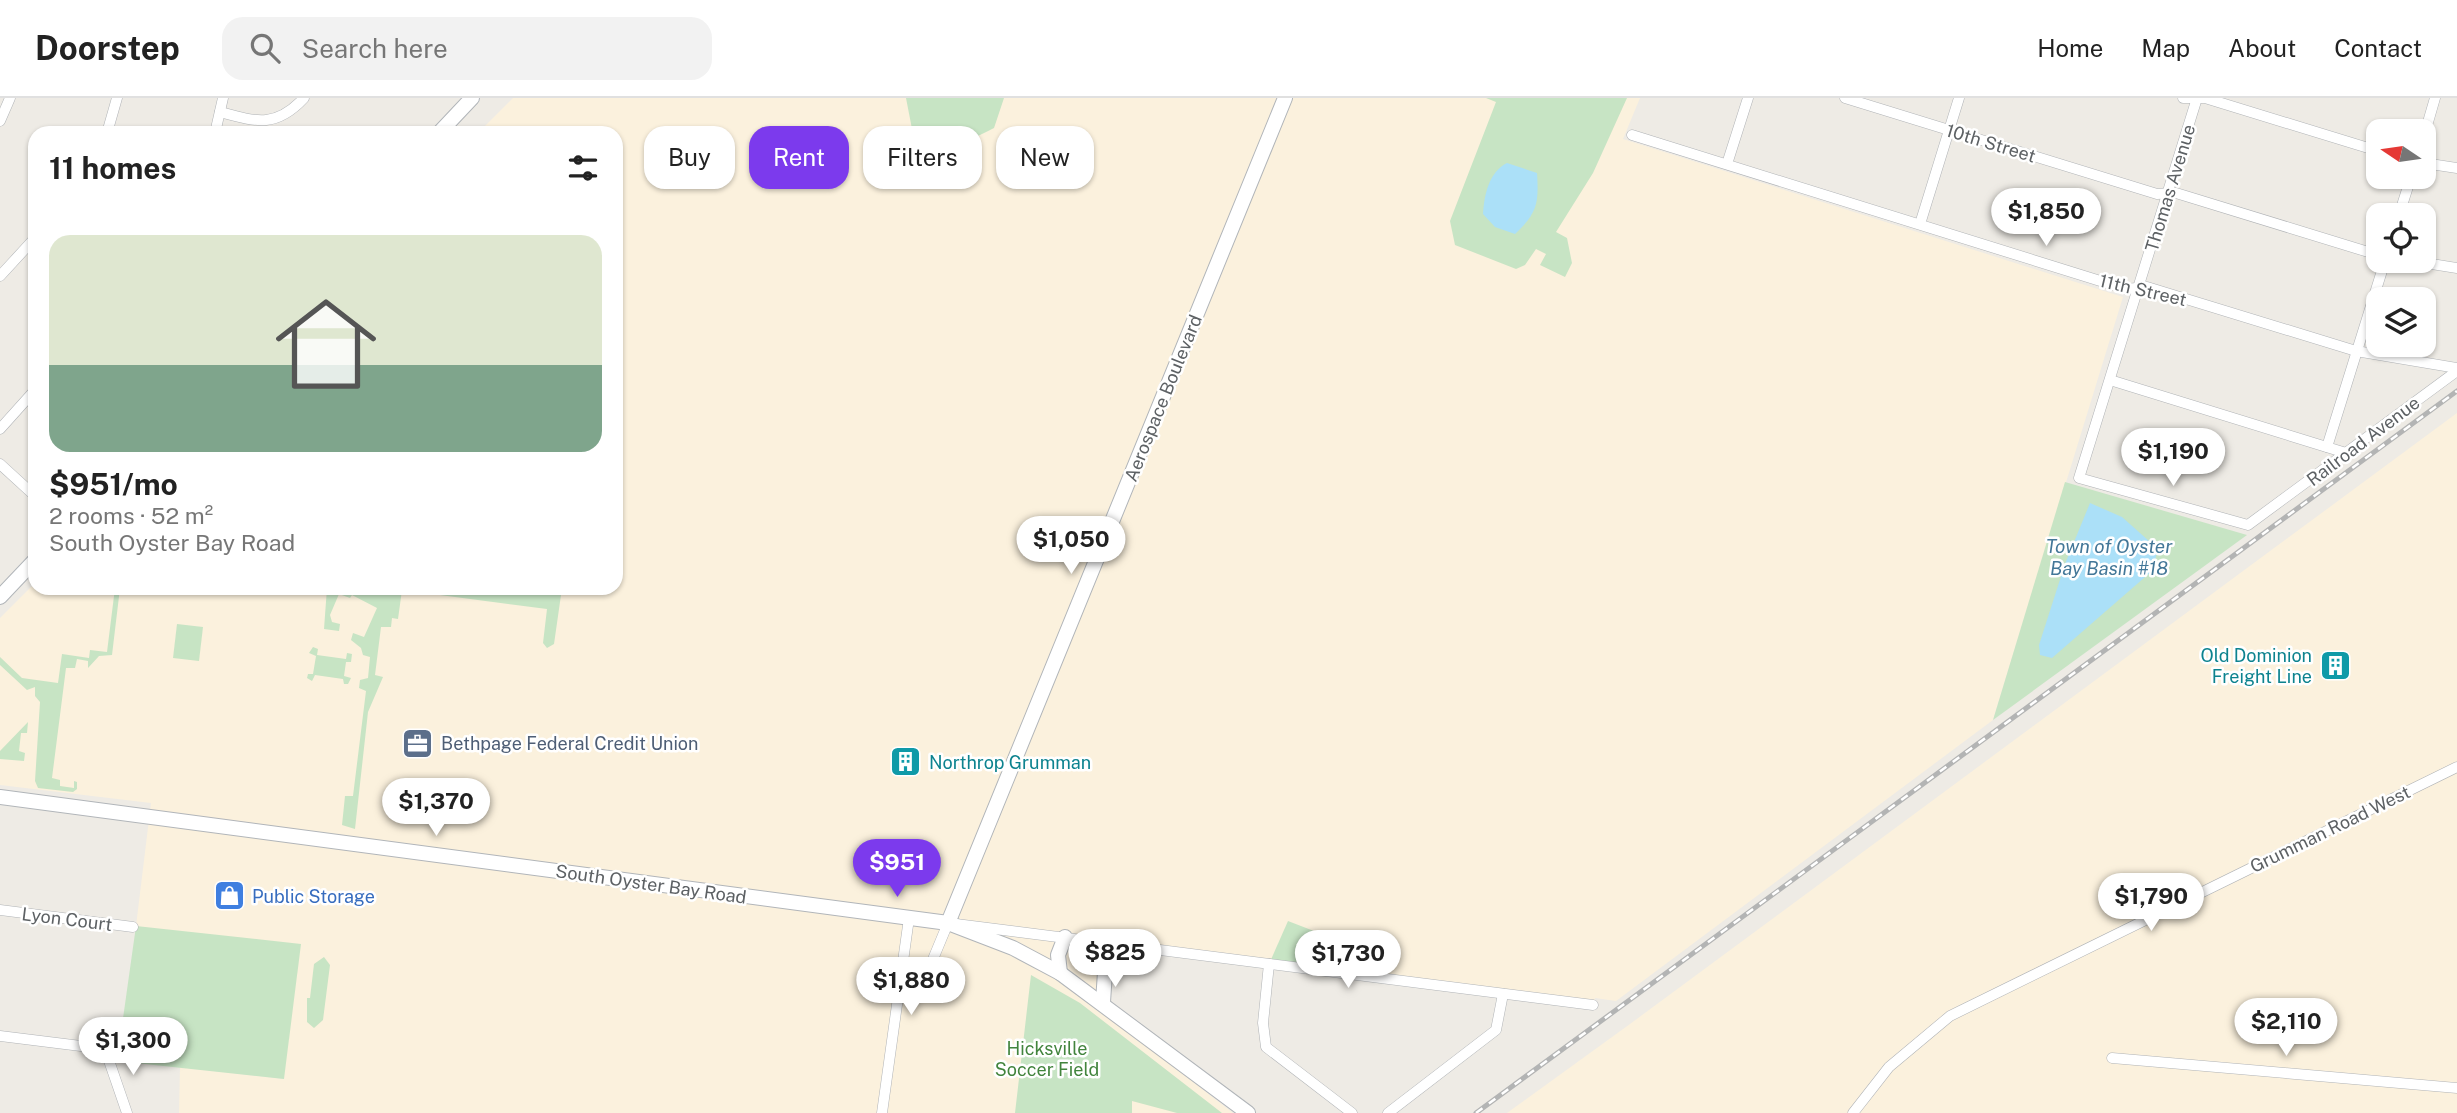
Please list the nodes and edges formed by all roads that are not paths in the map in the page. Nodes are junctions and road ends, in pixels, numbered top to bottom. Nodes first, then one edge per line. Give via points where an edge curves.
1 (10, 98) edge
2 (117, 98) edge
3 (223, 98) edge
4 (304, 98) edge
5 (472, 98) edge
6 (1285, 98) edge
7 (1748, 98) edge
8 (1846, 98) edge
9 (1959, 98) edge
10 (2183, 98) edge
11 (2435, 98) edge
12 (2197, 99) edge
13 (220, 112) junction
14 (2429, 119) edge
15 (0, 121) edge
16 (109, 126) edge
17 (217, 126) edge
18 (446, 126) edge
19 (1950, 130) junction
20 (1632, 135) dead end
21 (2366, 147) edge
22 (1727, 164) junction
23 (2436, 165) edge
24 (2457, 168) edge
25 (2168, 193) junction
26 (1920, 224) junction
27 (28, 246) edge
28 (2366, 251) edge
29 (2436, 265) edge
30 (2457, 268) edge
31 (2381, 273) edge
32 (0, 276) edge
33 (2139, 287) junction
34 (2357, 351) junction
35 (2457, 369) edge
36 (2110, 380) junction
37 (28, 398) edge
38 (0, 429) edge
39 (2328, 447) junction
40 (2346, 453) junction
41 (0, 464) edge
42 (2079, 478) joint
43 (28, 490) edge
44 (28, 567) edge
45 (0, 597) edge
46 (2457, 767) edge
47 (0, 797) edge
48 (0, 910) edge
49 (909, 918) junction
50 (948, 923) junction
51 (133, 927) dead end
52 (1066, 937) junction
53 (1107, 942) junction
54 (1269, 964) junction
55 (1060, 973) junction
56 (900, 986) junction
57 (1503, 994) junction
58 (1103, 1002) junction
59 (1593, 1006) dead end
60 (0, 1036) edge
61 (2112, 1058) dead end
62 (2457, 1088) edge
63 (127, 1113) edge
64 (882, 1113) edge
65 (1248, 1113) edge
66 (1352, 1113) edge
67 (1388, 1113) edge
68 (1853, 1113) edge

1 - 15 street
2 - 16 street
3 - 13 street
4 - 13 street via 282,118 267,121
5 - 18 main road
6 - 50 main road, Aerospace Boulevard
7 - 22 street
8 - 19 street, 10th Street
9 - 19 street
10 - 12 street
11 - 14 street
12 - 21 street
12 - 25 street, Thomas Avenue
13 - 17 street
19 - 25 street, 10th Street via 2157,194
19 - 26 street
20 - 22 street, 11th Street
22 - 26 street, 11th Street
23 - 24 street
25 - 28 street, 10th Street
25 - 33 street, Thomas Avenue
26 - 33 street, 11th Street via 2126,289
27 - 32 street
29 - 30 street
31 - 34 street
33 - 34 street, 11th Street
33 - 36 street, Thomas Avenue
34 - 35 street, 11th Street
34 - 39 street
35 - 40 street, Railroad Avenue
36 - 39 street
36 - 42 street, Thomas Avenue
37 - 38 street
39 - 40 street
40 - 42 street, Railroad Avenue via 2248,525
41 - 43 street
44 - 45 main road
46 - 68 street, Grumman Road West via 1950,1016 1889,1067
47 - 49 main road, South Oyster Bay Road
48 - 51 street, Lyon Court
49 - 50 main road, South Oyster Bay Road
49 - 56 street
50 - 52 street
50 - 55 main road, South Oyster Bay Road via 1013,948
50 - 56 street, Aerospace Boulevard via 921,988
52 - 53 street
52 - 55 main road via 1058,955
53 - 54 street
53 - 58 main road
54 - 57 street
54 - 66 street via 1262,1035 1266,1047
55 - 58 main road, South Oyster Bay Road
56 - 64 street
57 - 59 street
57 - 67 street via 1496,1030
58 - 65 main road, South Oyster Bay Road
60 - 63 street via 105,1049
61 - 62 street

